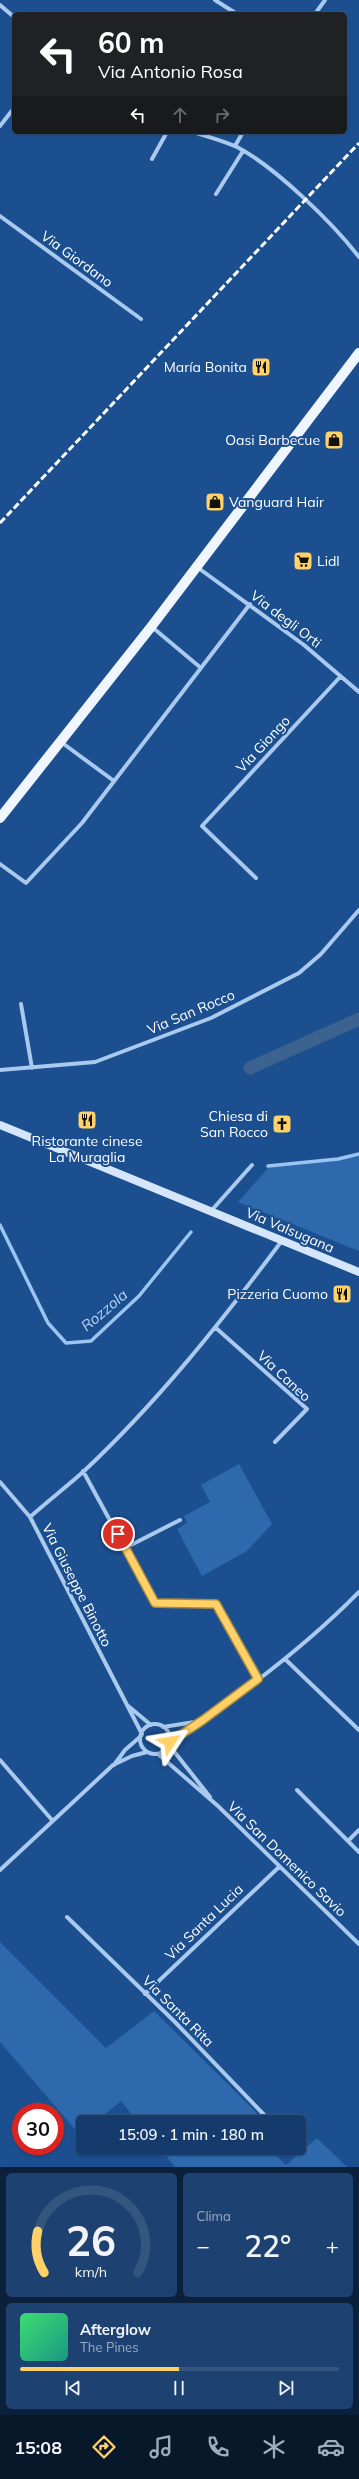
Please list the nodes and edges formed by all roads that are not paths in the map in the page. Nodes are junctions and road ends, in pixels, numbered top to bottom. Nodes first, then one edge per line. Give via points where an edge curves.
1 (215, 0) edge
2 (325, 0) edge
3 (0, 5) edge
4 (234, 12) edge
5 (316, 12) edge
6 (12, 15) edge
7 (12, 111) edge
8 (0, 126) edge
9 (166, 134) edge
10 (200, 134) edge
11 (242, 134) edge
12 (235, 146) junction
13 (243, 151) junction
14 (152, 159) dead end
15 (216, 194) dead end
16 (0, 216) edge
17 (359, 257) edge
18 (141, 319) dead end
19 (359, 353) edge
20 (196, 567) junction
21 (250, 604) junction
22 (151, 626) junction
23 (200, 668) junction
24 (340, 677) junction
25 (359, 692) edge
26 (61, 742) junction
27 (114, 781) junction
28 (0, 818) edge
29 (0, 864) edge
30 (256, 878) dead end
31 (359, 910) edge
32 (22, 1004) dead end
33 (32, 1068) junction
34 (0, 1070) edge
35 (0, 1125) edge
36 (252, 1165) dead end
37 (211, 1211) junction
38 (282, 1242) junction
39 (359, 1272) edge
40 (216, 1328) junction
41 (275, 1442) dead end
42 (83, 1471) junction
43 (0, 1482) edge
44 (30, 1517) junction
45 (180, 1520) dead end
46 (125, 1548) junction
47 (359, 1592) edge
48 (285, 1660) junction
49 (258, 1679) junction
50 (126, 1704) junction
51 (203, 1720) junction
52 (151, 1725) junction
53 (163, 1727) junction
54 (359, 1730) edge
55 (141, 1735) junction
56 (169, 1743) junction
57 (147, 1752) junction
58 (158, 1754) junction
59 (0, 1760) edge
60 (113, 1765) junction
61 (297, 1790) dead end
62 (218, 1806) junction
63 (52, 1820) junction
64 (359, 1830) edge
65 (348, 1840) junction
66 (359, 1852) edge
67 (279, 1867) junction
68 (0, 1870) edge
69 (67, 1917) dead end
70 (359, 1944) edge
71 (145, 1994) junction
72 (264, 2115) edge

1 - 4 street
2 - 5 street
3 - 6 street
7 - 8 street
9 - 14 street
10 - 12 street
11 - 12 street
12 - 13 street
13 - 15 street
13 - 17 street via 311,205
16 - 18 street, Via Giordano
19 - 20 main road
20 - 21 street, Via degli Orti
20 - 22 main road
21 - 23 street
21 - 24 street, Via degli Orti via 304,645
22 - 23 street
22 - 26 main road
23 - 27 street
24 - 25 street, Via degli Orti
24 - 30 street, Via Giongo via 202,826
26 - 27 street
26 - 28 main road
27 - 29 street via 82,823 26,883
31 - 33 street, Via San Rocco via 321,954 299,973 211,1018 95,1062
32 - 33 street
33 - 34 street, Via San Rocco
35 - 37 main road, Via Valsugana
36 - 37 street
37 - 38 main road, Via Valsugana
38 - 39 main road, Via Valsugana
38 - 40 street
40 - 41 street, Via Caneo via 307,1409
40 - 42 street via 149,1404
42 - 44 street
42 - 46 street
43 - 44 street, Via Giuseppe Binotto
44 - 50 street, Via Giuseppe Binotto
45 - 46 street
46 - 49 street via 155,1603 216,1604
47 - 48 street
48 - 49 street
48 - 54 street
49 - 51 street
50 - 52 street, Via Giuseppe Binotto
50 - 55 street, Via Giuseppe Binotto
51 - 53 street
51 - 56 street
52 - 53 street
52 - 55 street
53 - 56 street via 169,1733
55 - 57 street via 142,1745
55 - 60 street
56 - 58 street
56 - 62 street, Via San Domenico Savio
57 - 58 street
57 - 60 street
58 - 62 street, Via San Domenico Savio
59 - 63 street
60 - 63 street
61 - 65 street
62 - 67 street, Via San Domenico Savio
63 - 68 street
64 - 65 street
65 - 66 street
67 - 70 street, Via San Domenico Savio
67 - 71 street, Via Santa Lucia
69 - 71 street, Via Santa Rita
71 - 72 street, Via Santa Rita

